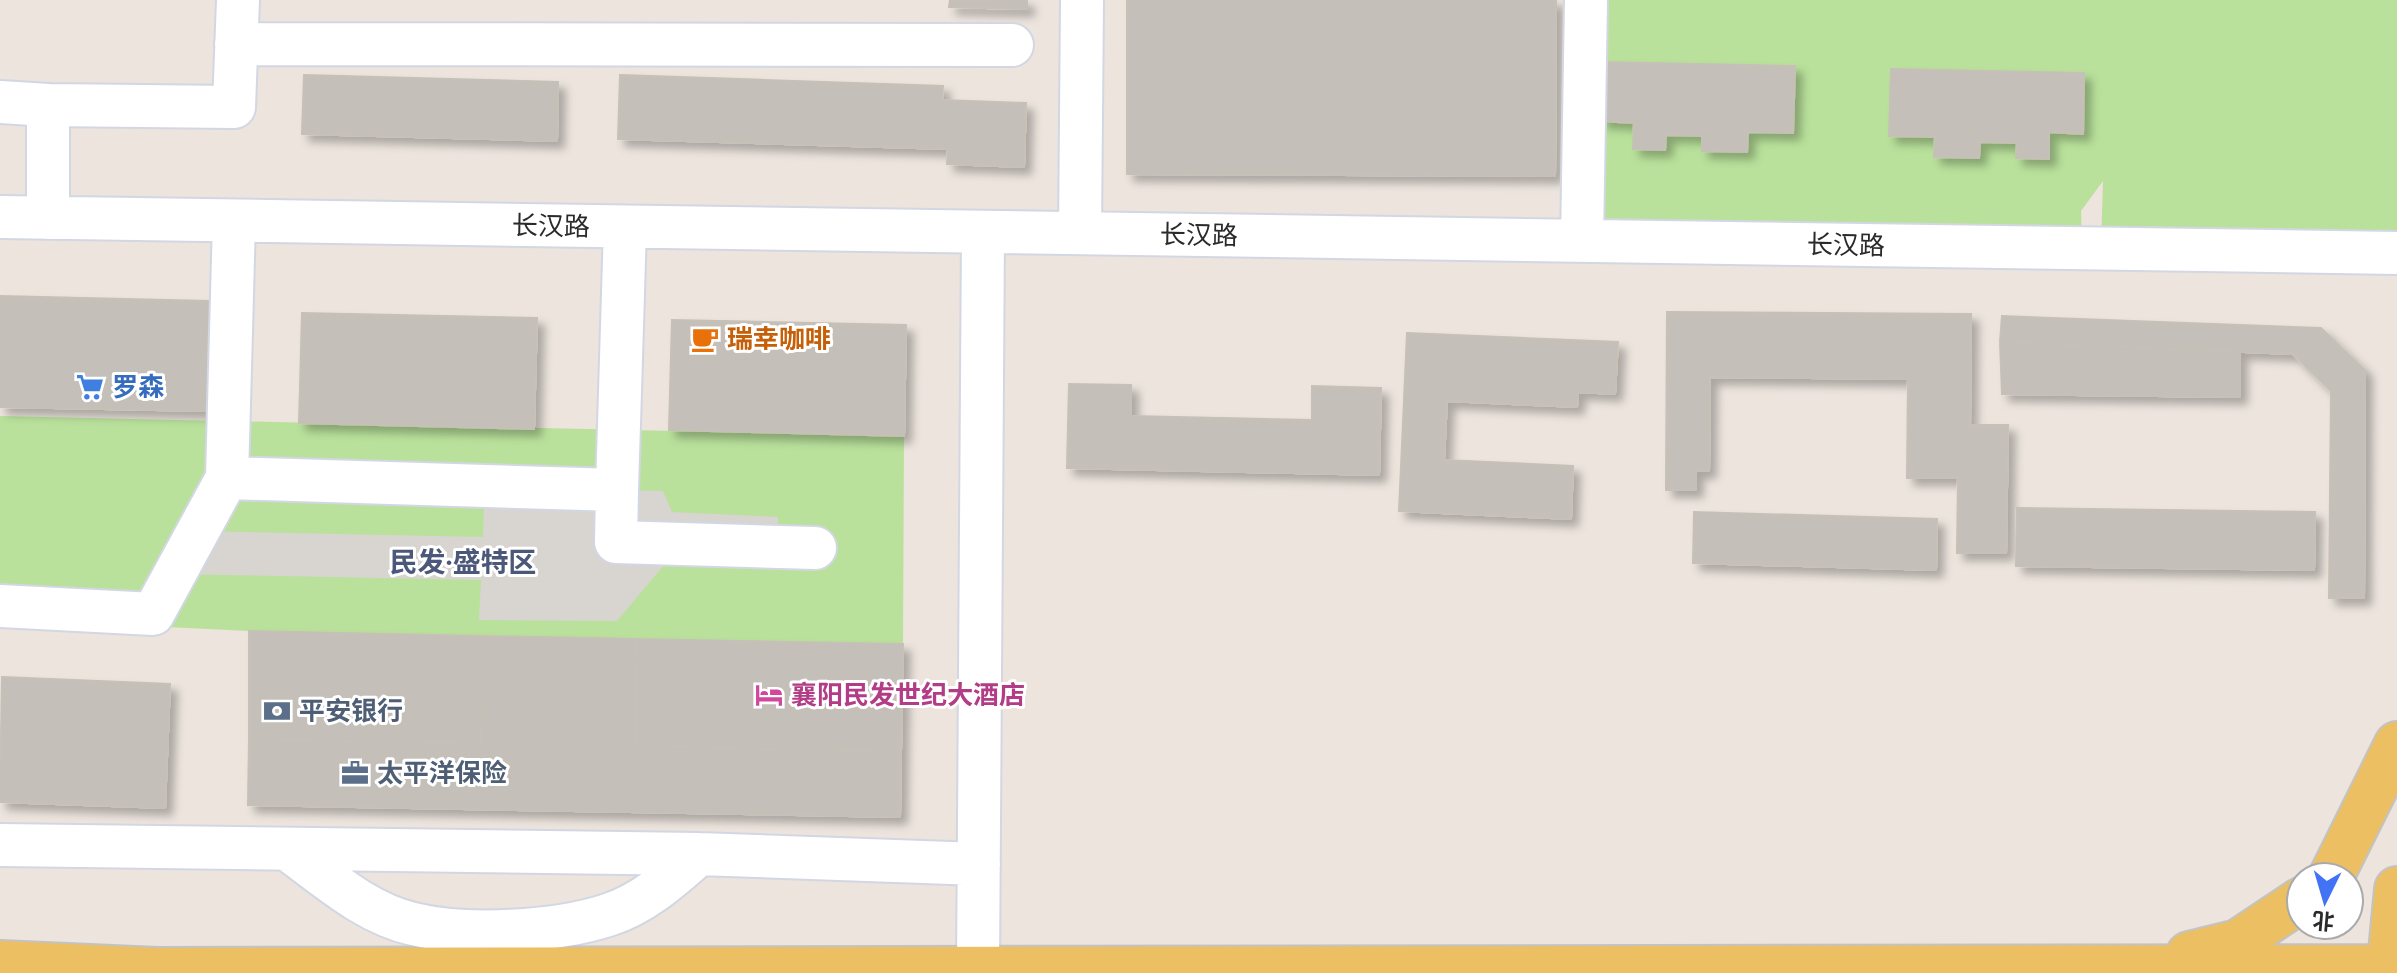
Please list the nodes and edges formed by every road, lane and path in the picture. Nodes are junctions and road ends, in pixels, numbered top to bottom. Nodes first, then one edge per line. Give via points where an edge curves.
1 (238, 0) edge
2 (1082, 0) edge
3 (1586, 0) edge
4 (236, 44) junction
5 (1012, 45) dead end
6 (0, 102) edge
7 (48, 105) junction
8 (0, 217) edge
9 (48, 218) junction
10 (234, 221) junction
11 (625, 227) junction
12 (983, 232) junction
13 (1080, 233) junction
14 (1582, 241) junction
15 (2397, 253) edge
16 (227, 478) junction
17 (617, 490) junction
18 (815, 548) dead end
19 (0, 606) edge
20 (2397, 744) edge
21 (0, 845) edge
22 (287, 849) junction
23 (699, 854) junction
24 (2339, 861) edge
25 (979, 864) junction
26 (2397, 889) edge
27 (2285, 911) edge
28 (506, 950) junction
29 (0, 963) edge
30 (2133, 967) junction
31 (978, 969) junction
32 (2392, 969) edge

1 - 4 street
2 - 13 street
3 - 14 street
4 - 5 street
4 - 7 street via 234,107
6 - 7 street
7 - 9 street
8 - 9 street, 长汉路
9 - 10 street, 长汉路
10 - 11 street, 长汉路
10 - 16 street
11 - 12 street, 长汉路
11 - 17 street
12 - 13 street, 长汉路
12 - 25 street
13 - 14 street, 长汉路
14 - 15 street, 长汉路
16 - 17 street
16 - 19 street via 153,614
17 - 18 street via 616,542
20 - 24 main road
21 - 22 street
22 - 23 street
22 - 28 street via 361,903 412,924 471,931
23 - 25 street
23 - 28 street via 662,887 609,915 534,930
25 - 31 street
26 - 32 main road
27 - 30 main road via 2238,942
28 - 29 main road via 157,970
28 - 31 main road
30 - 31 main road
30 - 32 main road

